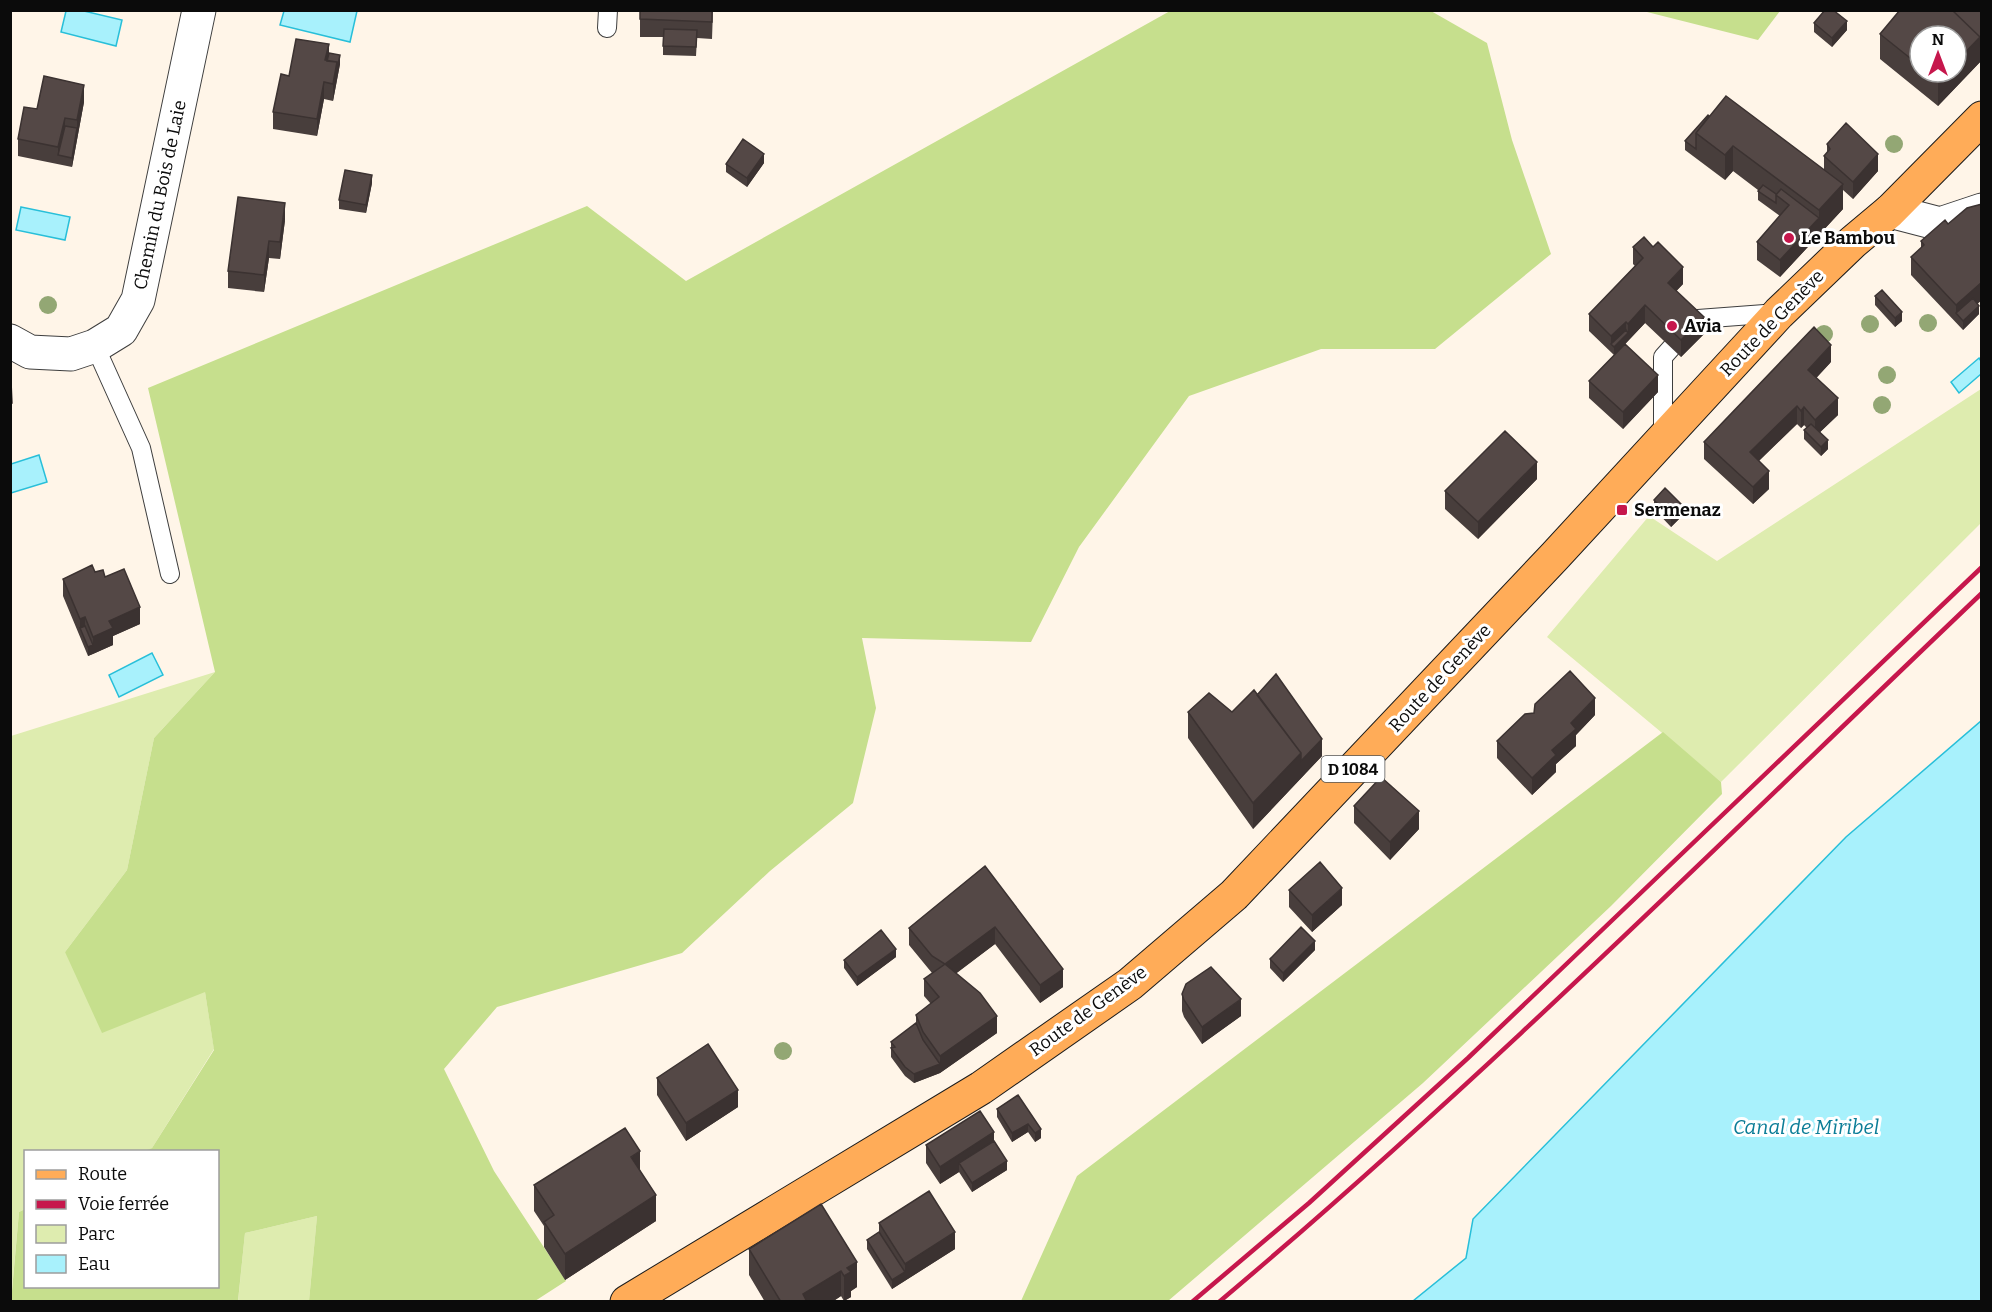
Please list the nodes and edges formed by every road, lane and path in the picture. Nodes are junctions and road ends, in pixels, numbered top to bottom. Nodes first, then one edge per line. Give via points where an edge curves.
1 (199, 10) edge
2 (1982, 118) edge
3 (1982, 210) edge
4 (1890, 211) junction
5 (1779, 313) junction
6 (1694, 324) edge
7 (10, 341) edge
8 (95, 346) junction
9 (1672, 347) edge
10 (1663, 437) junction
11 (170, 574) dead end
12 (627, 1302) edge

1 - 8 street, Chemin du Bois de Laie via 138,300 121,330
2 - 4 main road, Route de Genève / D 1084
3 - 4 street via 1940,224
4 - 5 main road, Route de Genève / D 1084
5 - 6 lane via 1698,319
5 - 10 main road, Route de Genève / D 1084
7 - 8 street, Chemin du Bois de Laie via 30,352 61,354
8 - 11 lane via 141,448
9 - 10 lane via 1663,357
10 - 12 main road, Route de Genève / D 1084 via 1234,896 1130,984 981,1088

